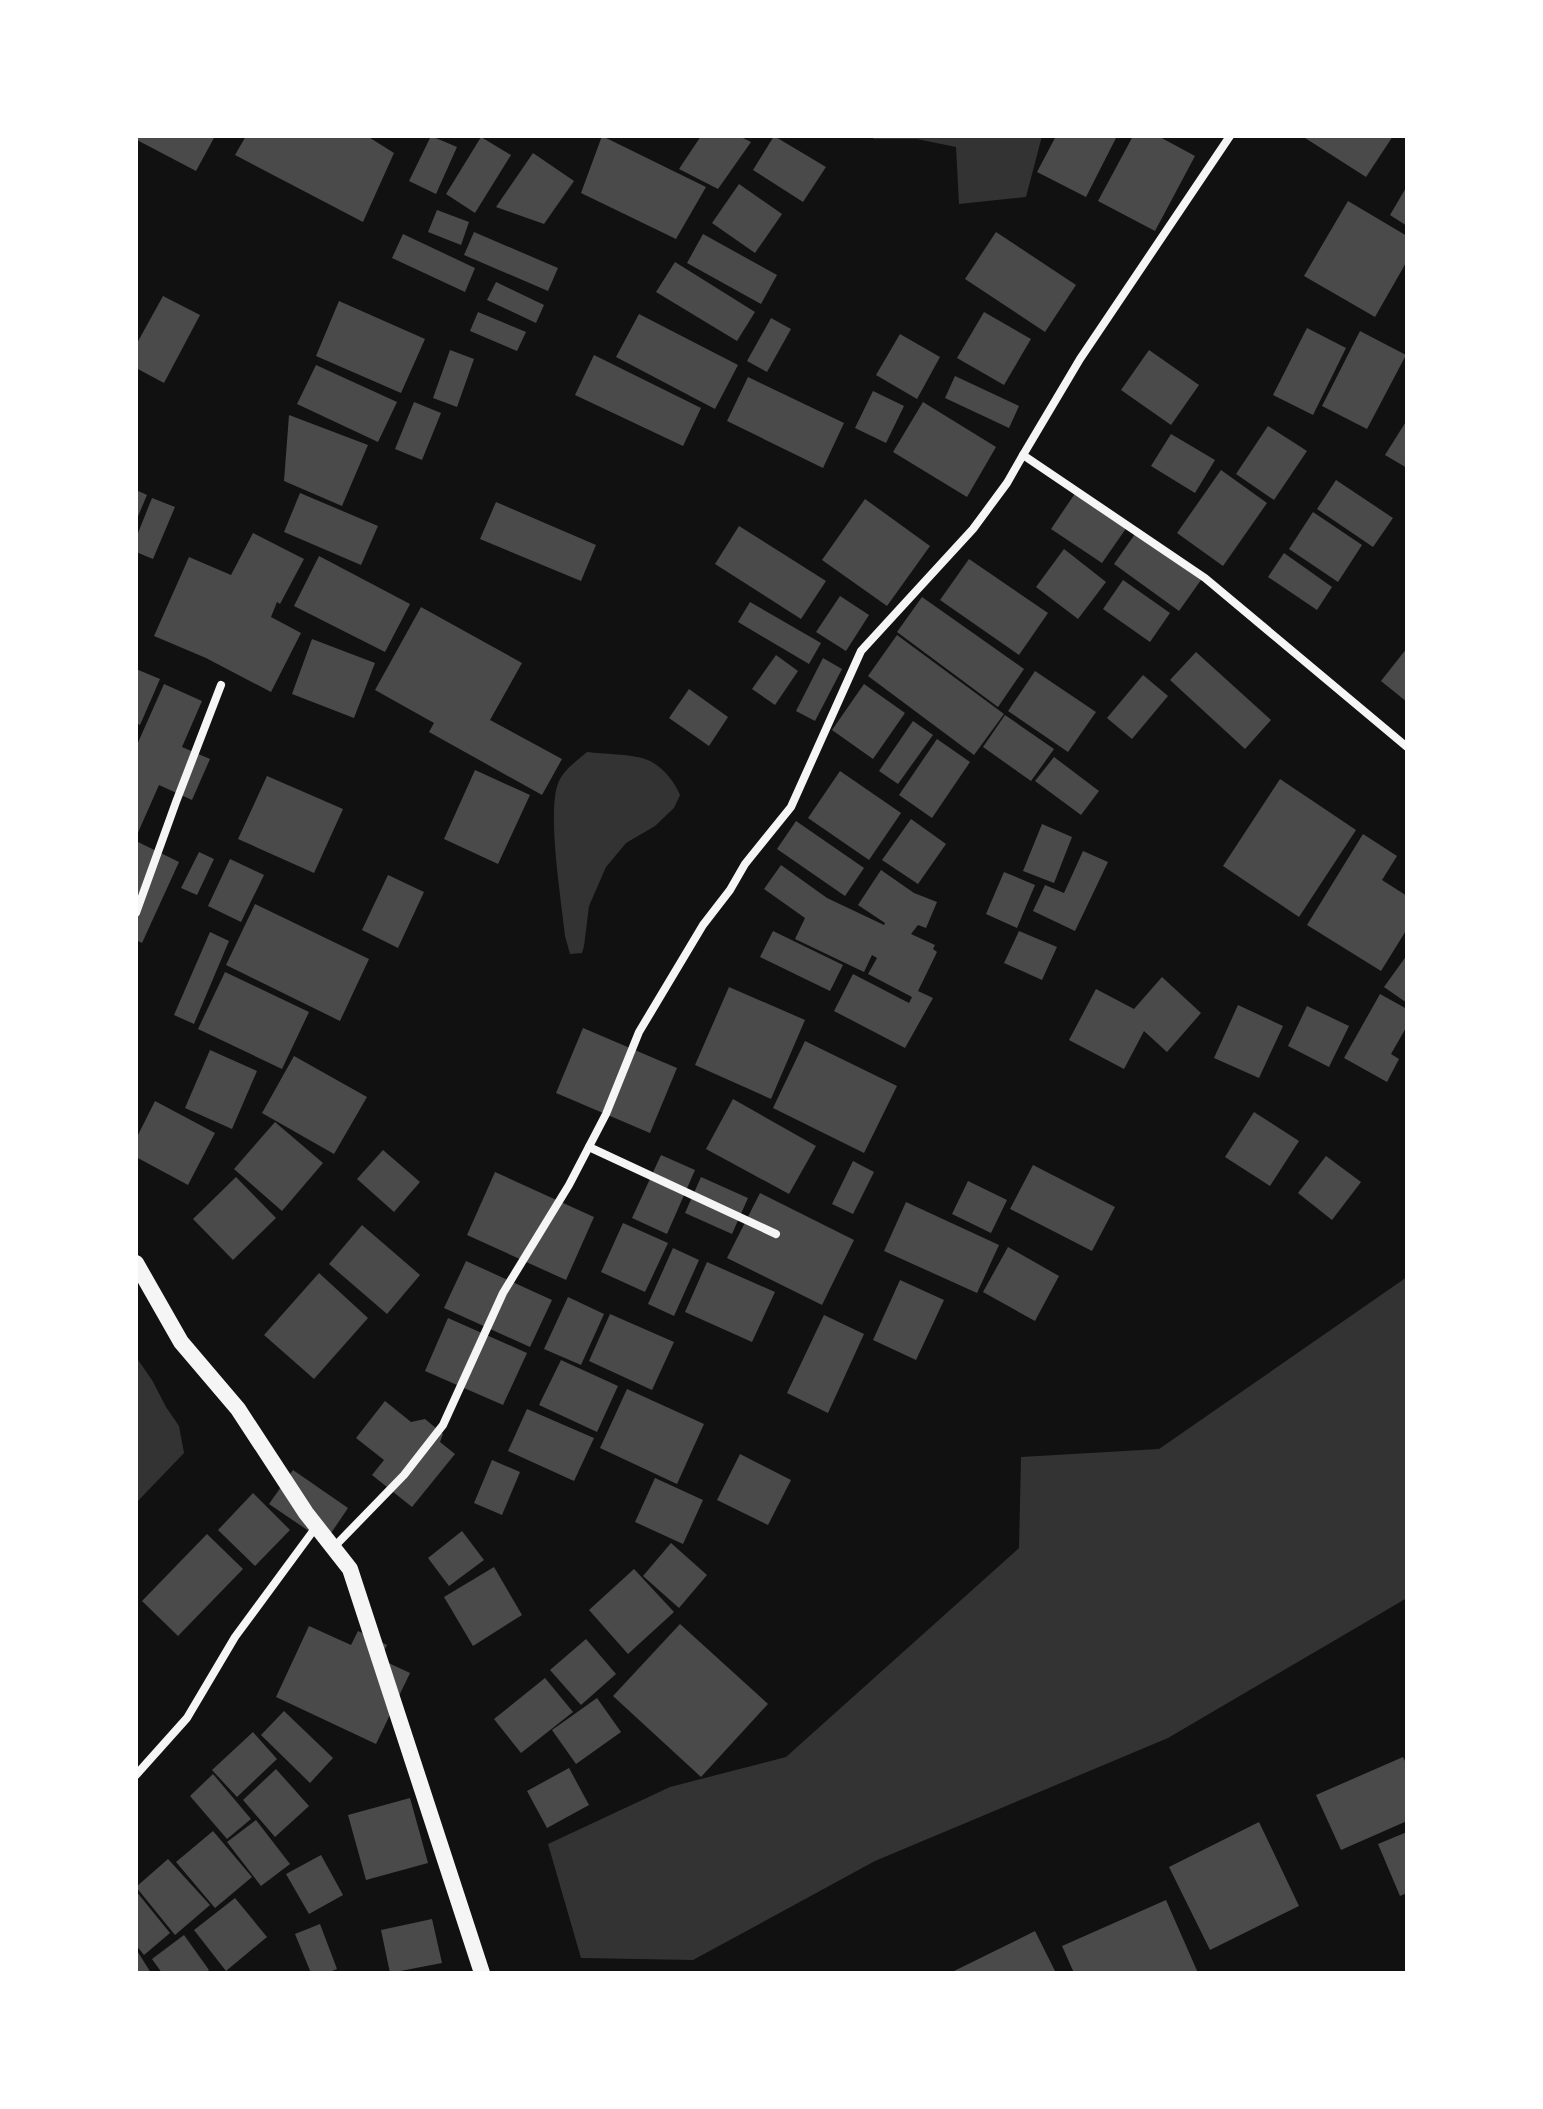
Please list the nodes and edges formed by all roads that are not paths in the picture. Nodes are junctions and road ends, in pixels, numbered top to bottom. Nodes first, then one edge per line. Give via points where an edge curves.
1 (1230, 136) edge
2 (1023, 455) junction
3 (221, 685) dead end
4 (1407, 747) edge
5 (136, 913) edge
6 (589, 1147) junction
7 (776, 1234) dead end
8 (136, 1263) edge
9 (317, 1527) junction
10 (333, 1548) junction
11 (136, 1775) edge
12 (482, 1973) edge

1 - 2 street via 1080,359
2 - 4 street via 1205,578
2 - 6 street via 973,529 861,651 791,807 703,925 639,1032
3 - 5 street
6 - 7 street
6 - 10 street via 503,1293 443,1425 404,1475
8 - 9 main road via 181,1342 238,1409
9 - 10 main road
9 - 11 street via 235,1637 187,1718
10 - 12 main road via 350,1569

